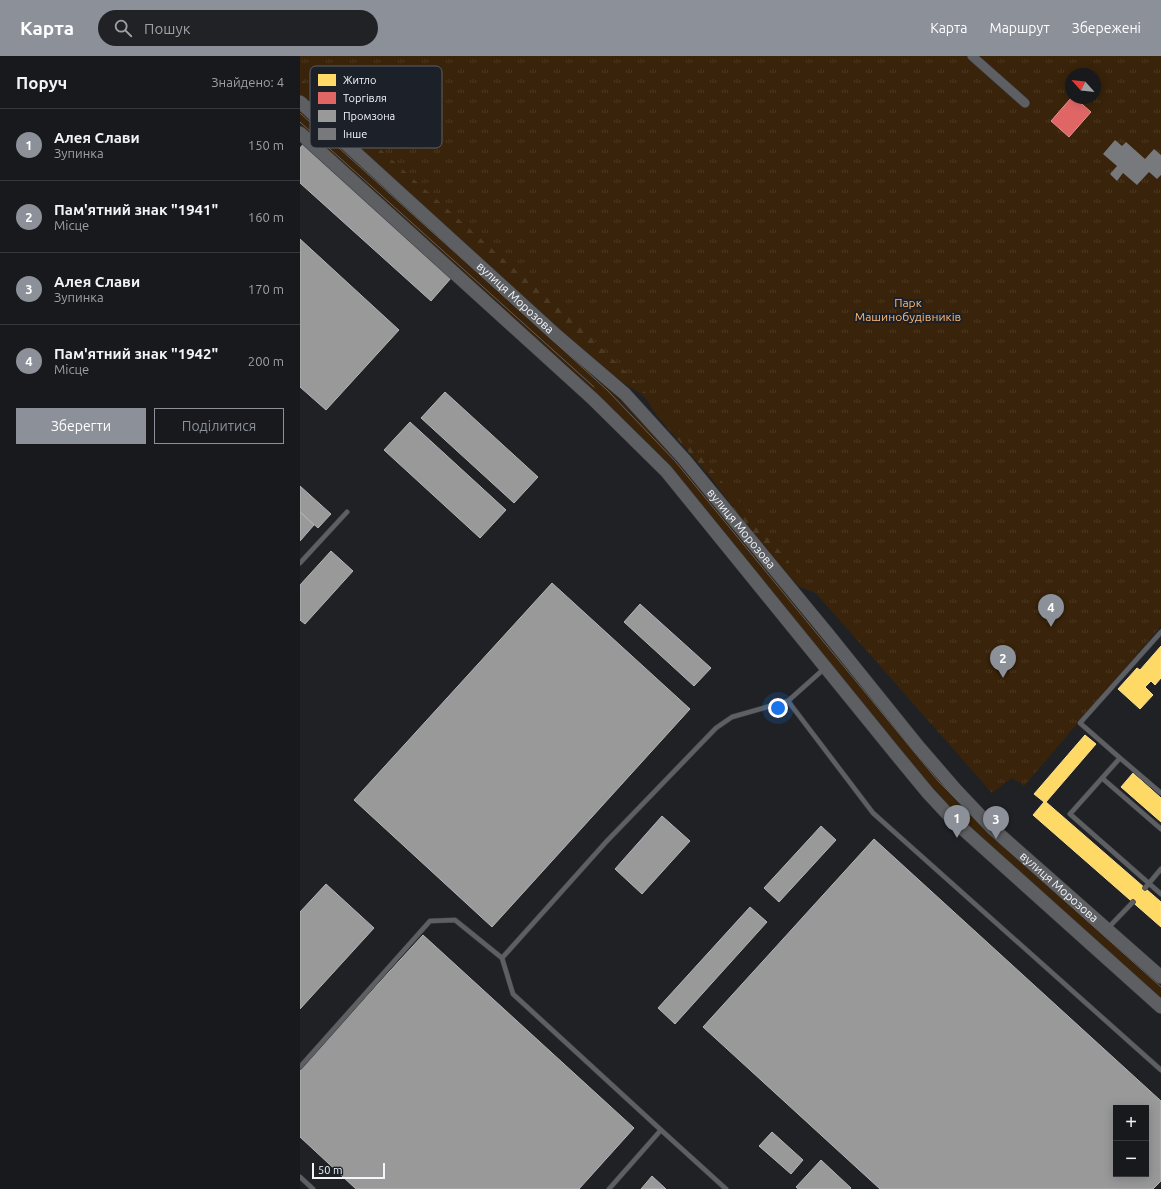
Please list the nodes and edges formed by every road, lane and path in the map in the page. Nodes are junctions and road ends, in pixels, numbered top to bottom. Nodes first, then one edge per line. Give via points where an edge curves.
1 (972, 56) edge
2 (300, 102) edge
3 (1025, 103) dead end
4 (310, 111) edge
5 (300, 133) edge
6 (310, 142) edge
7 (317, 148) edge
8 (351, 148) edge
9 (347, 512) dead end
10 (300, 563) edge
11 (1161, 632) edge
12 (826, 667) junction
13 (788, 701) junction
14 (1120, 758) junction
15 (1102, 778) junction
16 (1161, 793) edge
17 (1161, 829) edge
18 (1161, 870) edge
19 (1149, 883) junction
20 (1145, 888) dead end
21 (1161, 894) edge
22 (1133, 902) dead end
23 (1107, 929) junction
24 (502, 958) junction
25 (1161, 977) edge
26 (1161, 1007) edge
27 (300, 1067) edge
28 (1161, 1070) edge
29 (661, 1130) junction
30 (300, 1176) edge
31 (313, 1189) edge
32 (609, 1189) edge
33 (726, 1189) edge

1 - 3 street
2 - 4 main road, вулиця Морозова
5 - 6 main road, вулиця Морозова
7 - 12 main road, вулиця Морозова via 588,394 666,471
8 - 23 main road, вулиця Морозова via 556,335 625,394 684,459 956,790 992,828
9 - 10 lane
11 - 14 lane via 1080,723
12 - 13 lane
12 - 26 main road, вулиця Морозова via 928,793 955,822
13 - 24 lane via 732,717 716,728 606,842
13 - 28 lane via 873,813
14 - 15 lane
14 - 16 lane
15 - 17 lane
15 - 19 lane via 1070,814
18 - 19 lane
19 - 20 lane
19 - 21 lane
22 - 23 lane
23 - 25 main road, вулиця Морозова
24 - 27 lane via 455,920 430,921
24 - 29 lane via 513,994
29 - 32 lane
29 - 33 lane
30 - 31 lane

